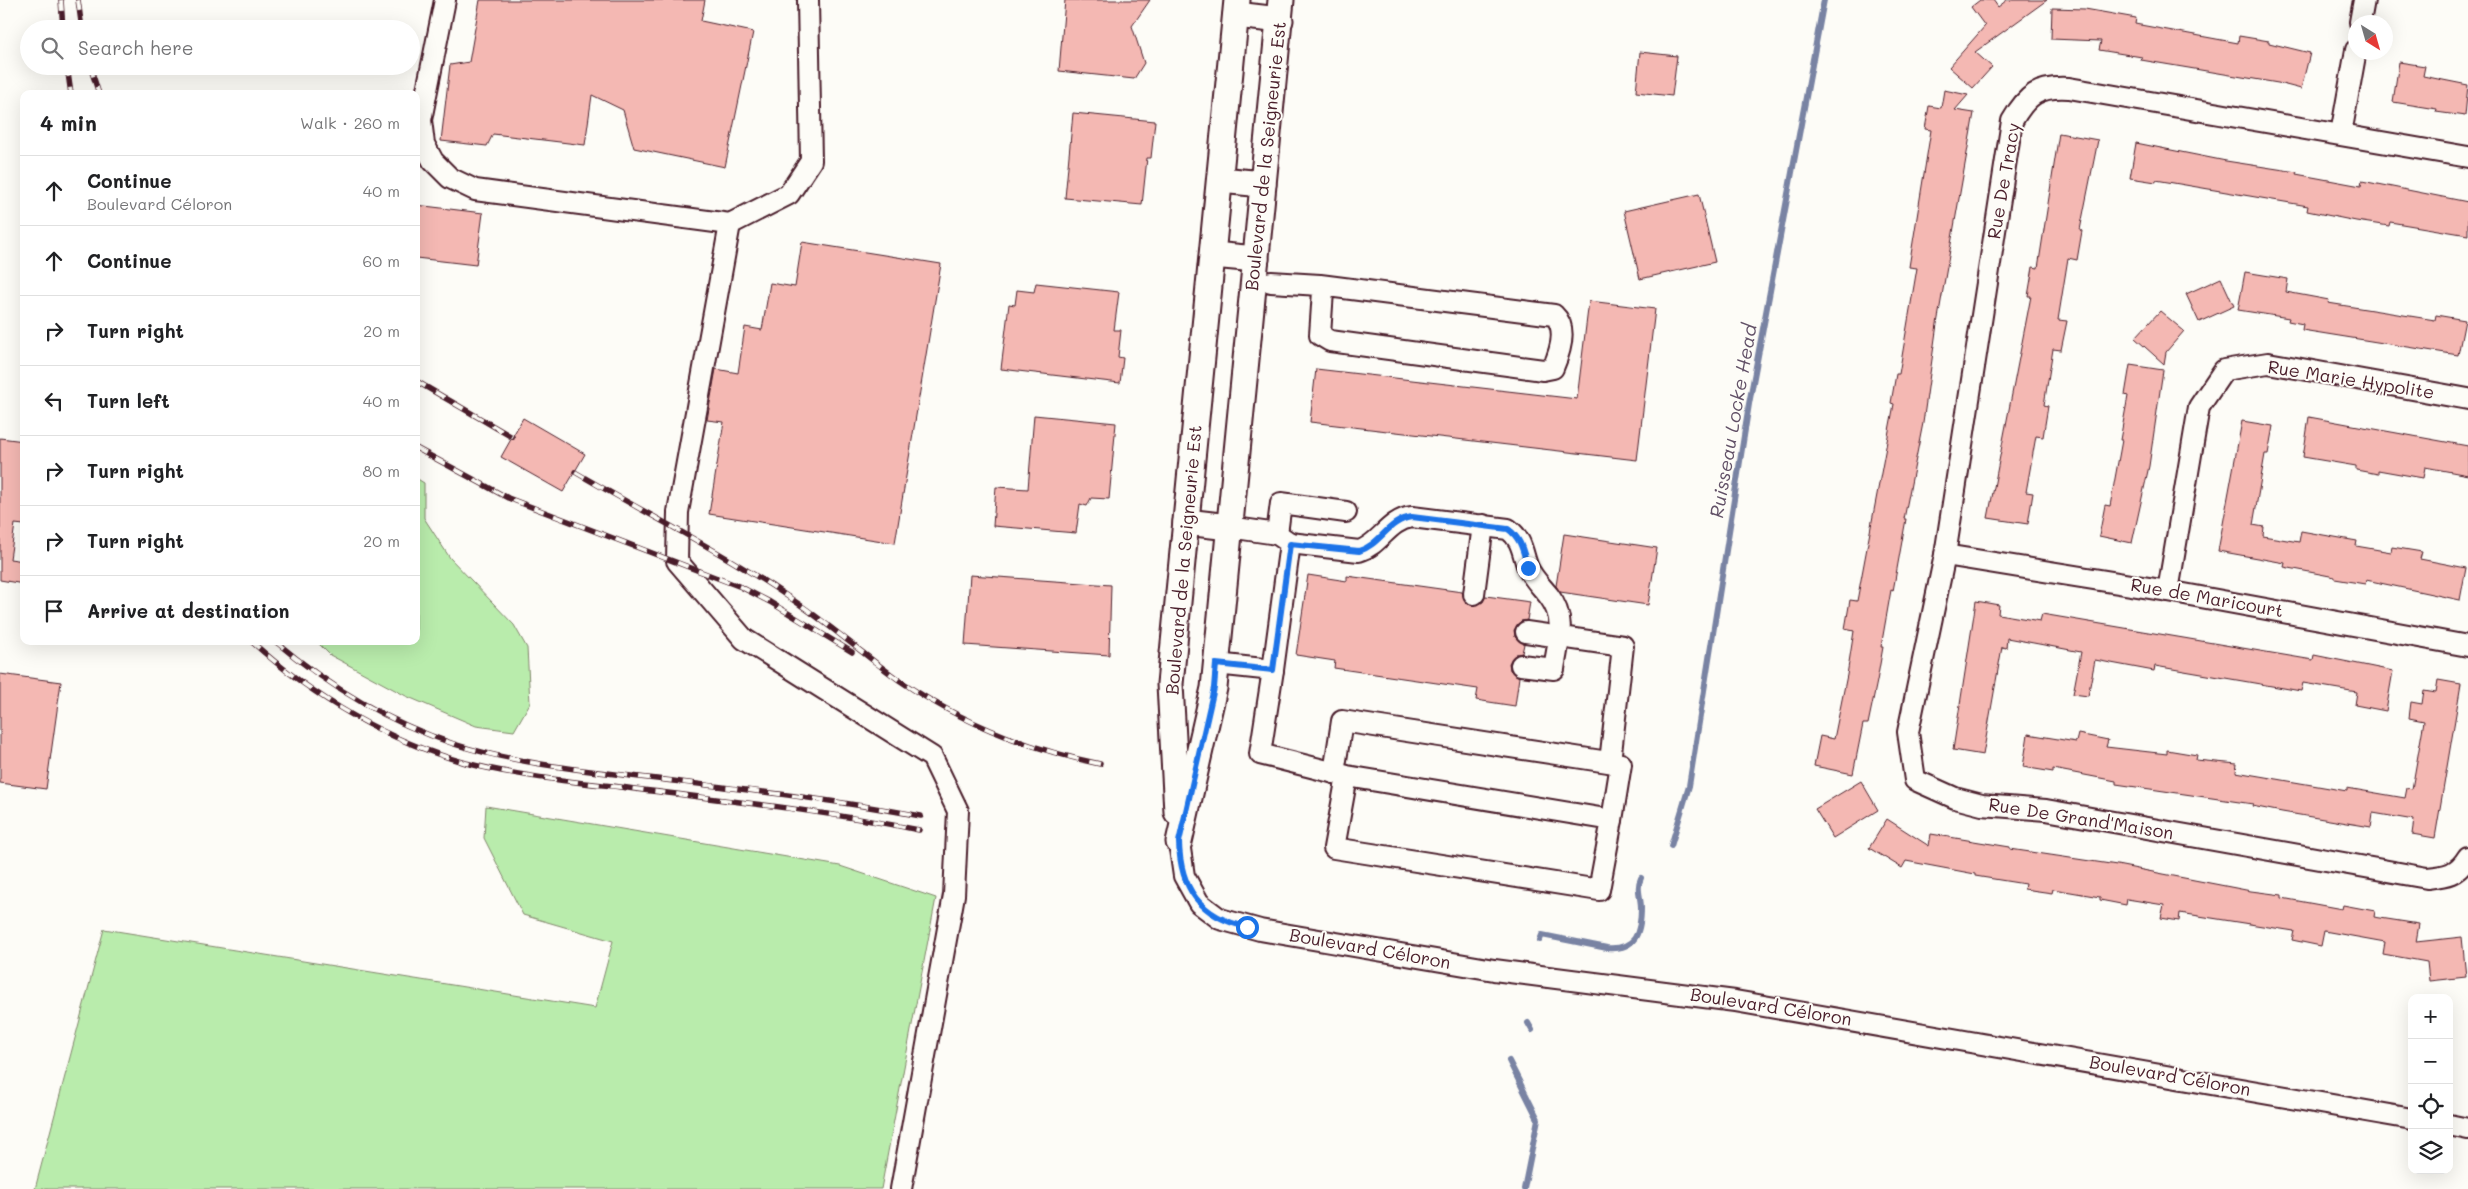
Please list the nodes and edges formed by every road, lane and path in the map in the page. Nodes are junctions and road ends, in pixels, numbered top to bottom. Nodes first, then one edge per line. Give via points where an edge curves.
1 (445, 0) edge
2 (808, 0) edge
3 (2364, 0) edge
4 (1236, 7) edge
5 (1280, 10) edge
6 (2361, 15) edge
7 (2354, 60) edge
8 (2341, 134) junction
9 (2468, 157) edge
10 (1220, 180) junction
11 (1263, 184) junction
12 (730, 224) junction
13 (1213, 255) junction
14 (1256, 259) junction
15 (1271, 282) dead end
16 (1320, 285) junction
17 (2468, 399) edge
18 (1346, 512) dead end
19 (1186, 522) junction
20 (1483, 524) junction
21 (1229, 527) junction
22 (1284, 539) junction
23 (1945, 555) junction
24 (2168, 590) junction
25 (1474, 594) dead end
26 (1526, 632) dead end
27 (1559, 637) junction
28 (2468, 646) edge
29 (1216, 664) junction
30 (1521, 665) dead end
31 (1273, 670) junction
32 (1610, 762) junction
33 (1340, 774) junction
34 (1612, 820) junction
35 (1179, 842) junction
36 (2468, 857) edge
37 (2408, 1118) edge
38 (2453, 1126) edge
39 (2468, 1128) edge
40 (901, 1189) edge

1 - 12 street via 421,120 424,144 432,161 450,178 475,190
2 - 12 street via 811,161 789,194
3 - 6 street
4 - 5 main road
4 - 10 main road, Boulevard de la Seigneurie Est
5 - 11 main road, Boulevard de la Seigneurie Est
7 - 8 street
8 - 9 street, Rue De Tracy
8 - 23 street, Rue De Tracy via 2069,88 2040,90 2022,105 2012,121
10 - 11 main road
10 - 13 main road, Boulevard de la Seigneurie Est
11 - 14 main road, Boulevard de la Seigneurie Est
12 - 40 street via 678,512 677,561 744,640 932,757 958,811 954,895
13 - 14 main road
13 - 19 main road, Boulevard de la Seigneurie Est
14 - 21 main road, Boulevard de la Seigneurie Est
15 - 16 street
16 - 16 street via 1323,291 1320,335 1330,342 1543,370 1553,368 1558,356 1562,328 1554,315
17 - 24 street, Rue Marie Hypolite via 2268,364 2224,370 2199,407
18 - 22 street via 1281,502
19 - 21 main road
19 - 35 main road, Boulevard de la Seigneurie Est via 1170,684
20 - 22 street via 1405,518 1359,551
20 - 25 street
20 - 27 street via 1500,526 1516,534 1531,574 1560,614
21 - 22 street
21 - 29 main road, Boulevard de la Seigneurie Est
22 - 31 street
23 - 24 street, Rue de Maricourt
23 - 36 street, Rue De Grand'Maison via 1908,732 1915,780 1955,798 1982,805 2046,810 2426,878 2445,877 2462,868
24 - 28 street, Rue de Maricourt
26 - 27 street
27 - 30 street via 1554,669
27 - 32 street via 1623,646
29 - 31 street
29 - 35 main road, Boulevard de la Seigneurie Est via 1214,688
31 - 33 street via 1260,754
32 - 33 street via 1342,721
32 - 34 street via 1621,764
33 - 34 street
33 - 34 street via 1334,848 1599,890
35 - 37 street, Boulevard Céloron via 1184,876 1199,903 1220,918 1260,930 1494,970 1726,999
38 - 39 street

